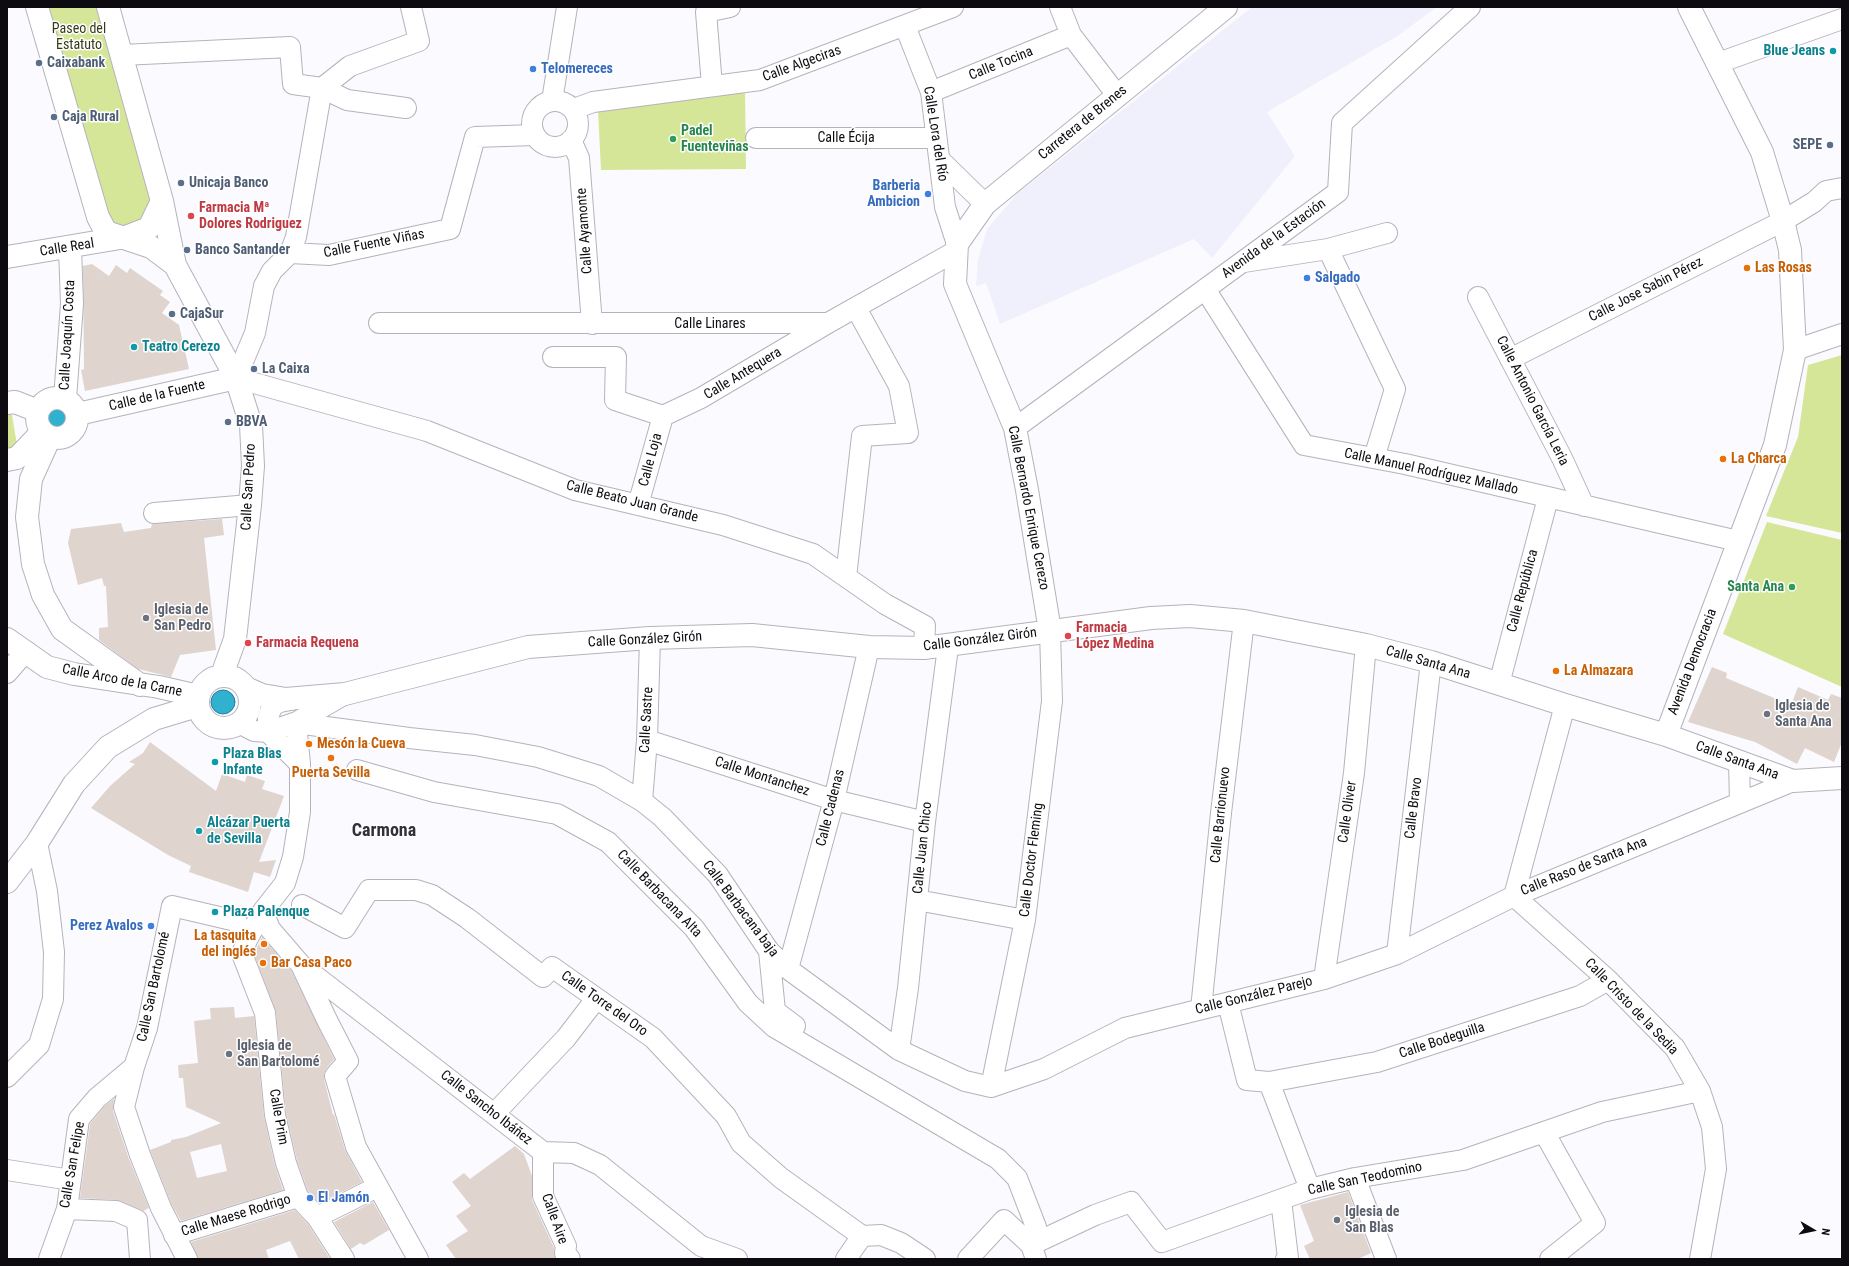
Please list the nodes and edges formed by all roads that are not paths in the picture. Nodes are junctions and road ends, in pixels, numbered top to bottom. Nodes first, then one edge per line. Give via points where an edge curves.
1 (37, 7) edge
2 (108, 7) edge
3 (411, 7) edge
4 (567, 7) edge
5 (730, 7) edge
6 (1060, 7) edge
7 (1226, 7) edge
8 (1470, 7) edge
9 (1689, 7) edge
10 (944, 9) edge
11 (1842, 20) edge
12 (904, 26) junction
13 (1071, 35) junction
14 (122, 55) junction
15 (1718, 63) junction
16 (712, 86) junction
17 (322, 88) junction
18 (931, 92) junction
19 (1117, 96) junction
20 (552, 101) junction
21 (406, 108) dead end
22 (574, 110) junction
23 (535, 135) junction
24 (756, 138) dead end
25 (936, 138) junction
26 (571, 140) junction
27 (940, 160) junction
28 (1842, 188) edge
29 (162, 201) junction
30 (985, 204) junction
31 (1783, 221) junction
32 (1387, 233) dead end
33 (126, 237) junction
34 (70, 248) junction
35 (956, 248) junction
36 (1328, 249) junction
37 (290, 253) junction
38 (7, 257) edge
39 (1241, 263) junction
40 (176, 265) junction
41 (1205, 289) junction
42 (1478, 297) dead end
43 (856, 308) junction
44 (379, 323) dead end
45 (828, 323) junction
46 (592, 324) junction
47 (1842, 334) edge
48 (1795, 350) junction
49 (553, 357) dead end
50 (1510, 358) junction
51 (236, 378) junction
52 (7, 403) edge
53 (71, 406) junction
54 (38, 411) junction
55 (663, 416) junction
56 (1015, 428) junction
57 (46, 435) junction
58 (1374, 458) junction
59 (7, 460) edge
60 (1548, 498) junction
61 (250, 505) junction
62 (638, 505) junction
63 (1584, 506) junction
64 (154, 513) dead end
65 (1738, 541) junction
66 (846, 577) junction
67 (1244, 621) junction
68 (1050, 631) junction
69 (650, 638) junction
70 (7, 639) edge
71 (1366, 645) junction
72 (869, 647) junction
73 (948, 647) junction
74 (924, 648) junction
75 (26, 652) junction
76 (1431, 662) junction
77 (7, 673) edge
78 (222, 675) junction
79 (1498, 684) junction
80 (140, 685) junction
81 (246, 688) junction
82 (345, 694) junction
83 (303, 697) junction
84 (198, 701) junction
85 (1565, 705) junction
86 (296, 722) junction
87 (239, 724) junction
88 (268, 732) junction
89 (1666, 735) junction
90 (647, 740) junction
91 (1739, 762) junction
92 (300, 764) junction
93 (357, 770) dead end
94 (1842, 778) edge
95 (1793, 781) junction
96 (834, 800) junction
97 (642, 801) junction
98 (1740, 803) junction
99 (925, 822) junction
100 (37, 843) junction
101 (7, 882) edge
102 (1514, 896) junction
103 (917, 900) junction
104 (302, 905) dead end
105 (263, 911) junction
106 (1025, 920) junction
107 (247, 940) junction
108 (769, 951) junction
109 (1396, 954) junction
110 (301, 965) junction
111 (788, 969) junction
112 (1324, 979) junction
113 (1608, 980) junction
114 (596, 999) junction
115 (1228, 1003) junction
116 (1201, 1009) junction
117 (899, 1050) junction
118 (134, 1067) junction
119 (7, 1077) edge
120 (1269, 1082) junction
121 (991, 1087) junction
122 (1700, 1091) junction
123 (912, 1108) junction
124 (494, 1114) junction
125 (1544, 1132) junction
126 (542, 1152) junction
127 (7, 1170) edge
128 (1355, 1178) junction
129 (71, 1180) junction
130 (377, 1187) junction
131 (1310, 1190) junction
132 (298, 1197) junction
133 (1282, 1200) junction
134 (161, 1208) junction
135 (67, 1209) junction
136 (316, 1217) junction
137 (137, 1220) junction
138 (174, 1236) junction
139 (862, 1236) junction
140 (1033, 1252) edge
141 (337, 1256) edge
142 (49, 1259) edge
143 (140, 1259) edge
144 (187, 1259) edge
145 (418, 1259) edge
146 (570, 1259) edge
147 (737, 1259) edge
148 (846, 1259) edge
149 (925, 1259) edge
150 (968, 1259) edge
151 (1286, 1259) edge
152 (1386, 1259) edge
153 (1550, 1259) edge
154 (1700, 1259) edge

1 - 33 street via 98,217 106,232
2 - 14 street
3 - 17 street via 419,41 350,66
4 - 20 street
5 - 16 street via 706,12
6 - 13 street
7 - 19 street, Carretera de Brenes
8 - 39 street, Avenida de la Estación via 1342,123 1338,192
9 - 15 street, Avenida Democracia
10 - 12 street, Calle Algeciras
11 - 15 street
12 - 16 street, Calle Algeciras via 760,80
12 - 18 street, Calle Lora del Río
13 - 18 street, Calle Tocina
13 - 19 street
14 - 17 street via 290,47 292,84
14 - 29 street
15 - 31 street, Avenida Democracia via 1762,152
16 - 22 street, Calle Algeciras via 593,102
17 - 21 street via 347,100
17 - 37 street via 296,237
18 - 25 street, Calle Lora del Río
19 - 30 street, Carretera de Brenes
20 - 22 street via 560,101
20 - 23 street via 539,107 535,113 532,121
22 - 26 street via 578,129
23 - 26 street via 539,141 552,147 566,144
23 - 37 street, Calle Fuente Viñas via 475,137 450,229 329,255
24 - 25 street, Calle Écija
25 - 27 street, Calle Lora del Río
26 - 46 street, Calle Ayamonte via 579,158
27 - 30 street
27 - 35 street, Calle Lora del Río via 945,207
28 - 31 street, Calle Jose Sabin Pérez via 1826,191 1814,202
29 - 33 street via 149,228
29 - 40 street
30 - 35 street, Carretera de Brenes
31 - 48 street, Avenida Democracia via 1790,250
31 - 50 street, Calle Jose Sabin Pérez
32 - 36 street
33 - 34 street, Calle Real
33 - 40 street via 151,246
34 - 38 street, Calle Real
34 - 53 street, Calle Joaquín Costa
35 - 43 street, Calle Antequera
35 - 56 street, Calle Bernardo Enrique Cerezo via 955,284
36 - 39 street
36 - 58 street via 1395,389
37 - 51 street via 272,271 264,286 255,333
39 - 41 street, Avenida de la Estación
40 - 51 street, Calle San Pedro
41 - 56 street, Avenida de la Estación
41 - 58 street, Calle Manuel Rodríguez Mallado via 1304,445
42 - 50 street, Calle Antonio García Leria
43 - 45 street, Calle Antequera
43 - 66 street via 899,386 908,433 862,436
44 - 46 street, Calle Linares
45 - 46 street, Calle Linares
45 - 55 street, Calle Antequera via 701,398
47 - 48 street
48 - 65 street, Avenida Democracia via 1775,445
49 - 55 street via 616,357 615,400
50 - 63 street, Calle Antonio García Leria
51 - 53 street, Calle de la Fuente
51 - 61 street, Calle San Pedro via 251,425 253,466
51 - 62 street, Calle Beato Juan Grande via 427,431 575,490
52 - 54 street via 15,402
53 - 54 street via 52,398 41,405
53 - 57 street via 76,426 68,436 56,439
54 - 57 street via 37,422
55 - 62 street, Calle Loja
56 - 68 street, Calle Bernardo Enrique Cerezo via 1032,513
57 - 59 street via 17,458
57 - 80 street via 31,479 27,517 33,564 43,596 62,629
58 - 60 street, Calle Manuel Rodríguez Mallado
60 - 63 street, Calle Manuel Rodríguez Mallado
60 - 79 street, Calle República
61 - 64 street
61 - 78 street, Calle San Pedro via 235,639
62 - 66 street, Calle Beato Juan Grande via 723,525 814,554
63 - 65 street, Calle Manuel Rodríguez Mallado
65 - 89 street, Avenida Democracia
66 - 74 street, Calle Beato Juan Grande via 885,604 924,626
67 - 68 street, Calle Santa Ana via 1190,616
67 - 71 street, Calle Santa Ana
67 - 116 street, Calle Barrionuevo
68 - 73 street, Calle González Girón
68 - 106 street, Calle Doctor Fleming via 1052,701
69 - 72 street, Calle González Girón via 752,635
69 - 82 street, Calle González Girón via 528,647
69 - 90 street, Calle Sastre
70 - 75 street, Calle Arco de la Carne
71 - 76 street, Calle Santa Ana
71 - 112 street, Calle Oliver via 1354,773
72 - 74 street, Calle González Girón
72 - 96 street, Calle Cadenas
73 - 74 street, Calle González Girón
73 - 99 street, Calle Juan Chico
75 - 77 street
75 - 80 street, Calle Arco de la Carne via 47,667
76 - 79 street, Calle Santa Ana
76 - 109 street, Calle Bravo
78 - 81 street via 236,678
78 - 84 street via 201,688
79 - 85 street, Calle Santa Ana
80 - 84 street, Calle Arco de la Carne
81 - 83 street, Calle González Girón via 262,695 286,699
81 - 87 street via 249,696 248,711
82 - 83 street, Calle González Girón
82 - 86 street
83 - 88 street via 272,706 268,718
84 - 87 street via 205,720 211,725 226,728
84 - 100 street via 154,719 108,747 74,784
85 - 89 street, Calle Santa Ana
85 - 102 street, Calle Raso de Santa Ana
86 - 88 street
86 - 92 street, Calle Prim
86 - 97 street, Calle Barbacana baja via 475,745 538,757 599,776
87 - 88 street via 254,731
88 - 92 street
89 - 91 street, Calle Santa Ana
90 - 96 street, Calle Montanchez
90 - 97 street, Calle Sastre
91 - 95 street, Calle Santa Ana
91 - 98 street
92 - 105 street, Calle Prim via 300,812 293,857 285,883
93 - 123 street, Calle Barbacana Alta via 434,792 556,814 608,842 694,928 748,1004 774,1027
94 - 95 street
95 - 98 street, Calle Raso de Santa Ana
96 - 99 street, Calle Montanchez
96 - 111 street, Calle Cadenas
97 - 108 street, Calle Barbacana baja via 662,817 718,875
98 - 102 street, Calle Raso de Santa Ana
99 - 103 street, Calle Juan Chico
100 - 101 street
100 - 119 street via 47,891 54,952 53,999 39,1045
102 - 109 street, Calle González Parejo
102 - 113 street, Calle Cristo de la Sedia
103 - 106 street
103 - 117 street, Calle Juan Chico
104 - 114 street, Calle Torre del Oro via 345,928 369,890 416,890 432,894 543,977 552,967
105 - 107 street, Calle Prim
105 - 110 street, Calle Sancho Ibáñez via 270,929
106 - 121 street, Calle Doctor Fleming
107 - 118 street, Calle San Bartolomé via 236,921 172,906 147,1028
107 - 132 street, Calle Prim via 242,954 264,1013 275,1115 286,1163
108 - 111 street, Calle Barbacana baja
108 - 123 street, Calle Barbacana Alta via 774,1011 822,1046 883,1081
109 - 112 street, Calle González Parejo
110 - 124 street, Calle Sancho Ibáñez
110 - 130 street via 348,1061 335,1076 356,1147
111 - 117 street, Calle Barbacana baja
112 - 115 street, Calle González Parejo
113 - 120 street, Calle Bodeguilla via 1580,996 1376,1062
113 - 122 street, Calle Cristo de la Sedia via 1675,1048
114 - 124 street via 566,1038
114 - 139 street, Calle Torre del Oro via 653,1038 726,1116 741,1142 782,1178
115 - 116 street, Calle González Parejo
115 - 120 street, Calle Bodeguilla via 1247,1080
116 - 121 street, Calle González Parejo via 1125,1028 1044,1069
117 - 121 street, Calle Barbacana baja via 965,1081
118 - 129 street, Calle San Felipe via 97,1098 79,1119
118 - 134 street, Calle San Bartolomé via 124,1107
120 - 131 street
122 - 125 street, Calle San Teodomino via 1602,1112
122 - 154 street, Calle Cristo de la Sedia via 1712,1127 1716,1169
123 - 140 street, Calle Barbacana Alta via 998,1159 1017,1178 1036,1227
124 - 126 street, Calle Sancho Ibáñez
125 - 128 street, Calle San Teodomino via 1463,1160
125 - 153 street via 1595,1224
126 - 146 street, Calle Aire via 543,1196 566,1246 565,1253
126 - 147 street, Calle Sancho Ibáñez via 574,1153 600,1166 701,1246
127 - 129 street
128 - 131 street, Calle San Teodomino
128 - 152 street
129 - 135 street, Calle San Felipe
130 - 136 street
130 - 145 street
131 - 133 street, Calle San Teodomino
132 - 136 street, Calle Prim
132 - 138 street, Calle Maese Rodrigo
133 - 140 street, Calle San Teodomino via 1162,1242 1131,1202 1095,1215
133 - 151 street via 1288,1258
134 - 137 street
134 - 138 street, Calle San Bartolomé
135 - 137 street via 116,1211
135 - 142 street, Calle San Felipe
136 - 141 street, Calle Prim
137 - 143 street
138 - 144 street, Calle San Bartolomé
139 - 148 street
139 - 149 street via 881,1235
140 - 150 street via 1004,1220

